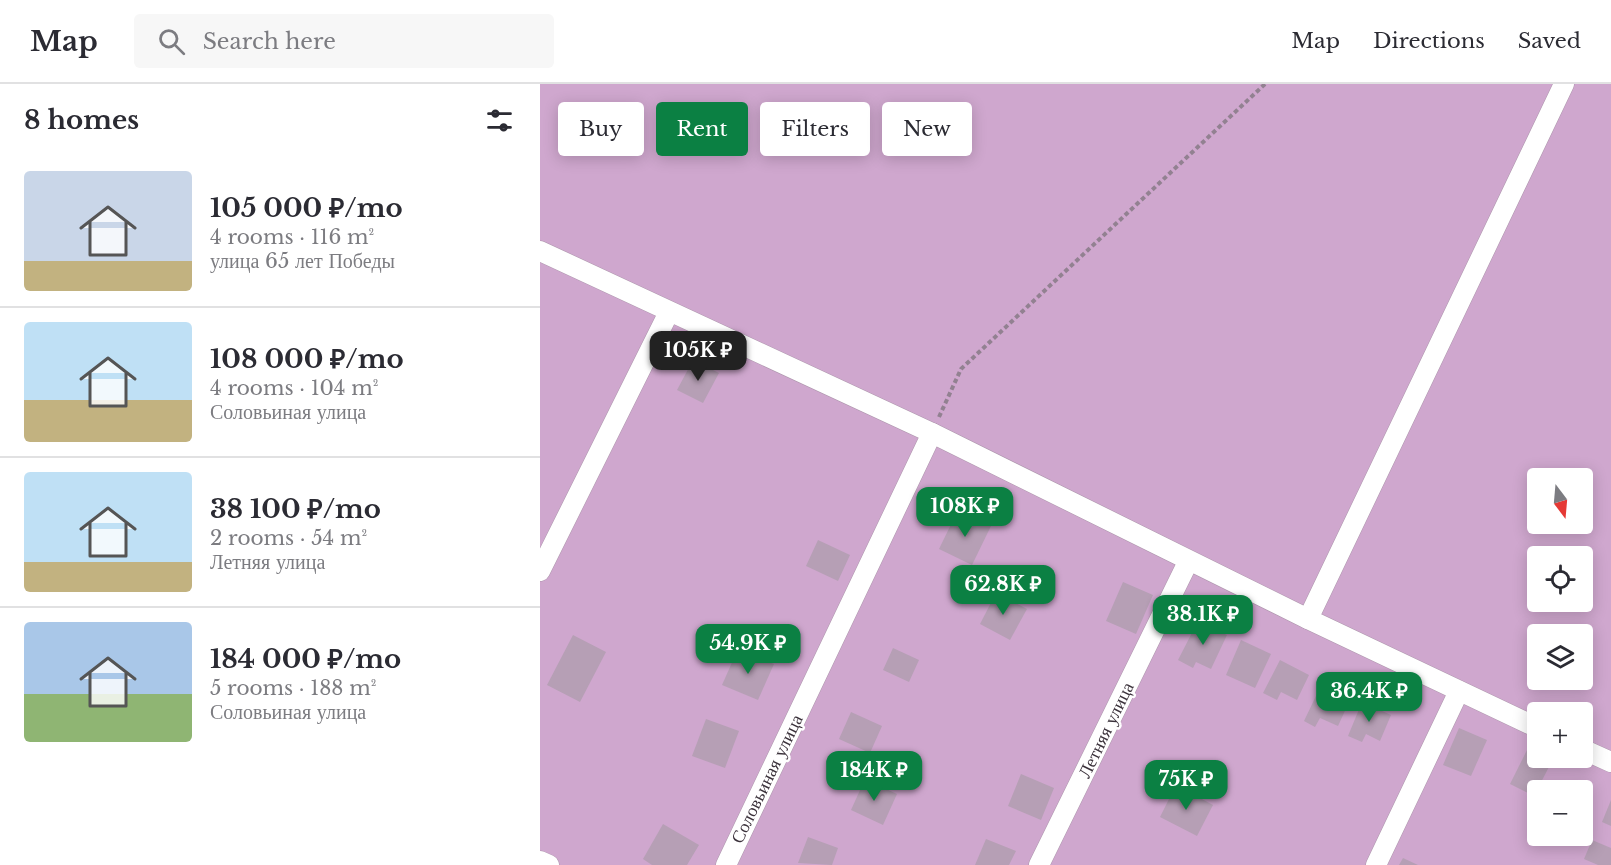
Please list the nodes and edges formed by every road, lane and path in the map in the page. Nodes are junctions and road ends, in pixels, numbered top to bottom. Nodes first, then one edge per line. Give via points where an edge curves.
1 (1266, 84) edge
2 (1564, 84) edge
3 (540, 251) edge
4 (669, 312) junction
5 (932, 433) junction
6 (1188, 562) junction
7 (540, 571) edge
8 (1308, 619) junction
9 (1459, 691) junction
10 (1527, 723) edge
11 (1593, 754) edge
12 (1611, 762) edge
13 (540, 861) edge
14 (549, 865) edge
15 (726, 865) edge
16 (1040, 865) edge
17 (1376, 865) edge

1 - 5 path via 961,369
2 - 8 street
3 - 4 street
4 - 5 street
4 - 7 street
5 - 6 street
5 - 15 street, Соловьиная улица
6 - 8 street
6 - 16 street, Летняя улица
8 - 9 street
9 - 10 street
9 - 17 street
11 - 12 street
13 - 14 street

